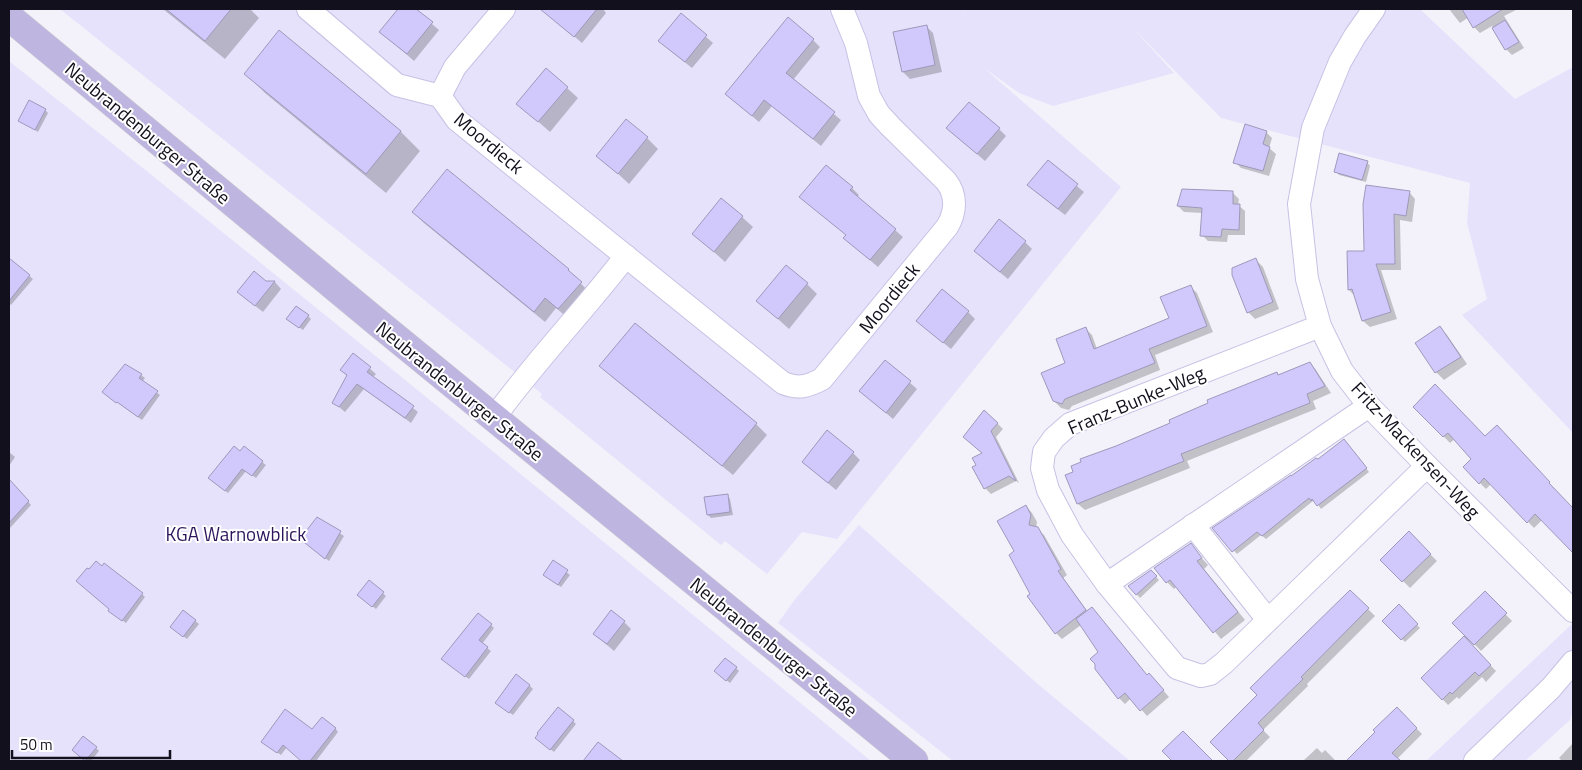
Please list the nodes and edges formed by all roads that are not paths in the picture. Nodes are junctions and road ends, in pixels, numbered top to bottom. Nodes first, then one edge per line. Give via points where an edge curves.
1 (308, 9) edge
2 (504, 9) edge
3 (842, 9) edge
4 (1374, 9) edge
5 (9, 17) edge
6 (440, 96) junction
7 (626, 256) junction
8 (1320, 326) junction
9 (1368, 406) junction
10 (494, 418) junction
11 (1427, 466) junction
12 (1194, 525) junction
13 (1107, 584) junction
14 (1573, 611) edge
15 (1268, 620) junction
16 (1573, 662) edge
17 (914, 761) edge
18 (1475, 761) edge

1 - 6 street via 397,85
2 - 6 street, Moordieck via 455,67
3 - 7 street, Moordieck via 856,44 869,96 879,114 946,180 952,190 954,207 947,227 822,379 801,388 783,383
4 - 8 street, Fritz-Mackensen-Weg via 1340,62 1313,128 1299,204 1307,279
5 - 10 main road, Neubrandenburger Straße
6 - 7 street, Moordieck via 457,120
7 - 10 street via 516,387
8 - 9 street, Fritz-Mackensen-Weg via 1342,370
8 - 13 street, Franz-Bunke-Weg via 1070,424 1054,438 1044,452 1042,468 1048,490 1072,535
9 - 11 street, Fritz-Mackensen-Weg
9 - 12 street
10 - 17 main road, Neubrandenburger Straße
11 - 14 street, Fritz-Mackensen-Weg
11 - 15 street, Franz-Bunke-Weg
12 - 13 street
12 - 15 street
13 - 15 street, Franz-Bunke-Weg via 1176,668 1201,676 1219,668
16 - 18 street via 1552,688

